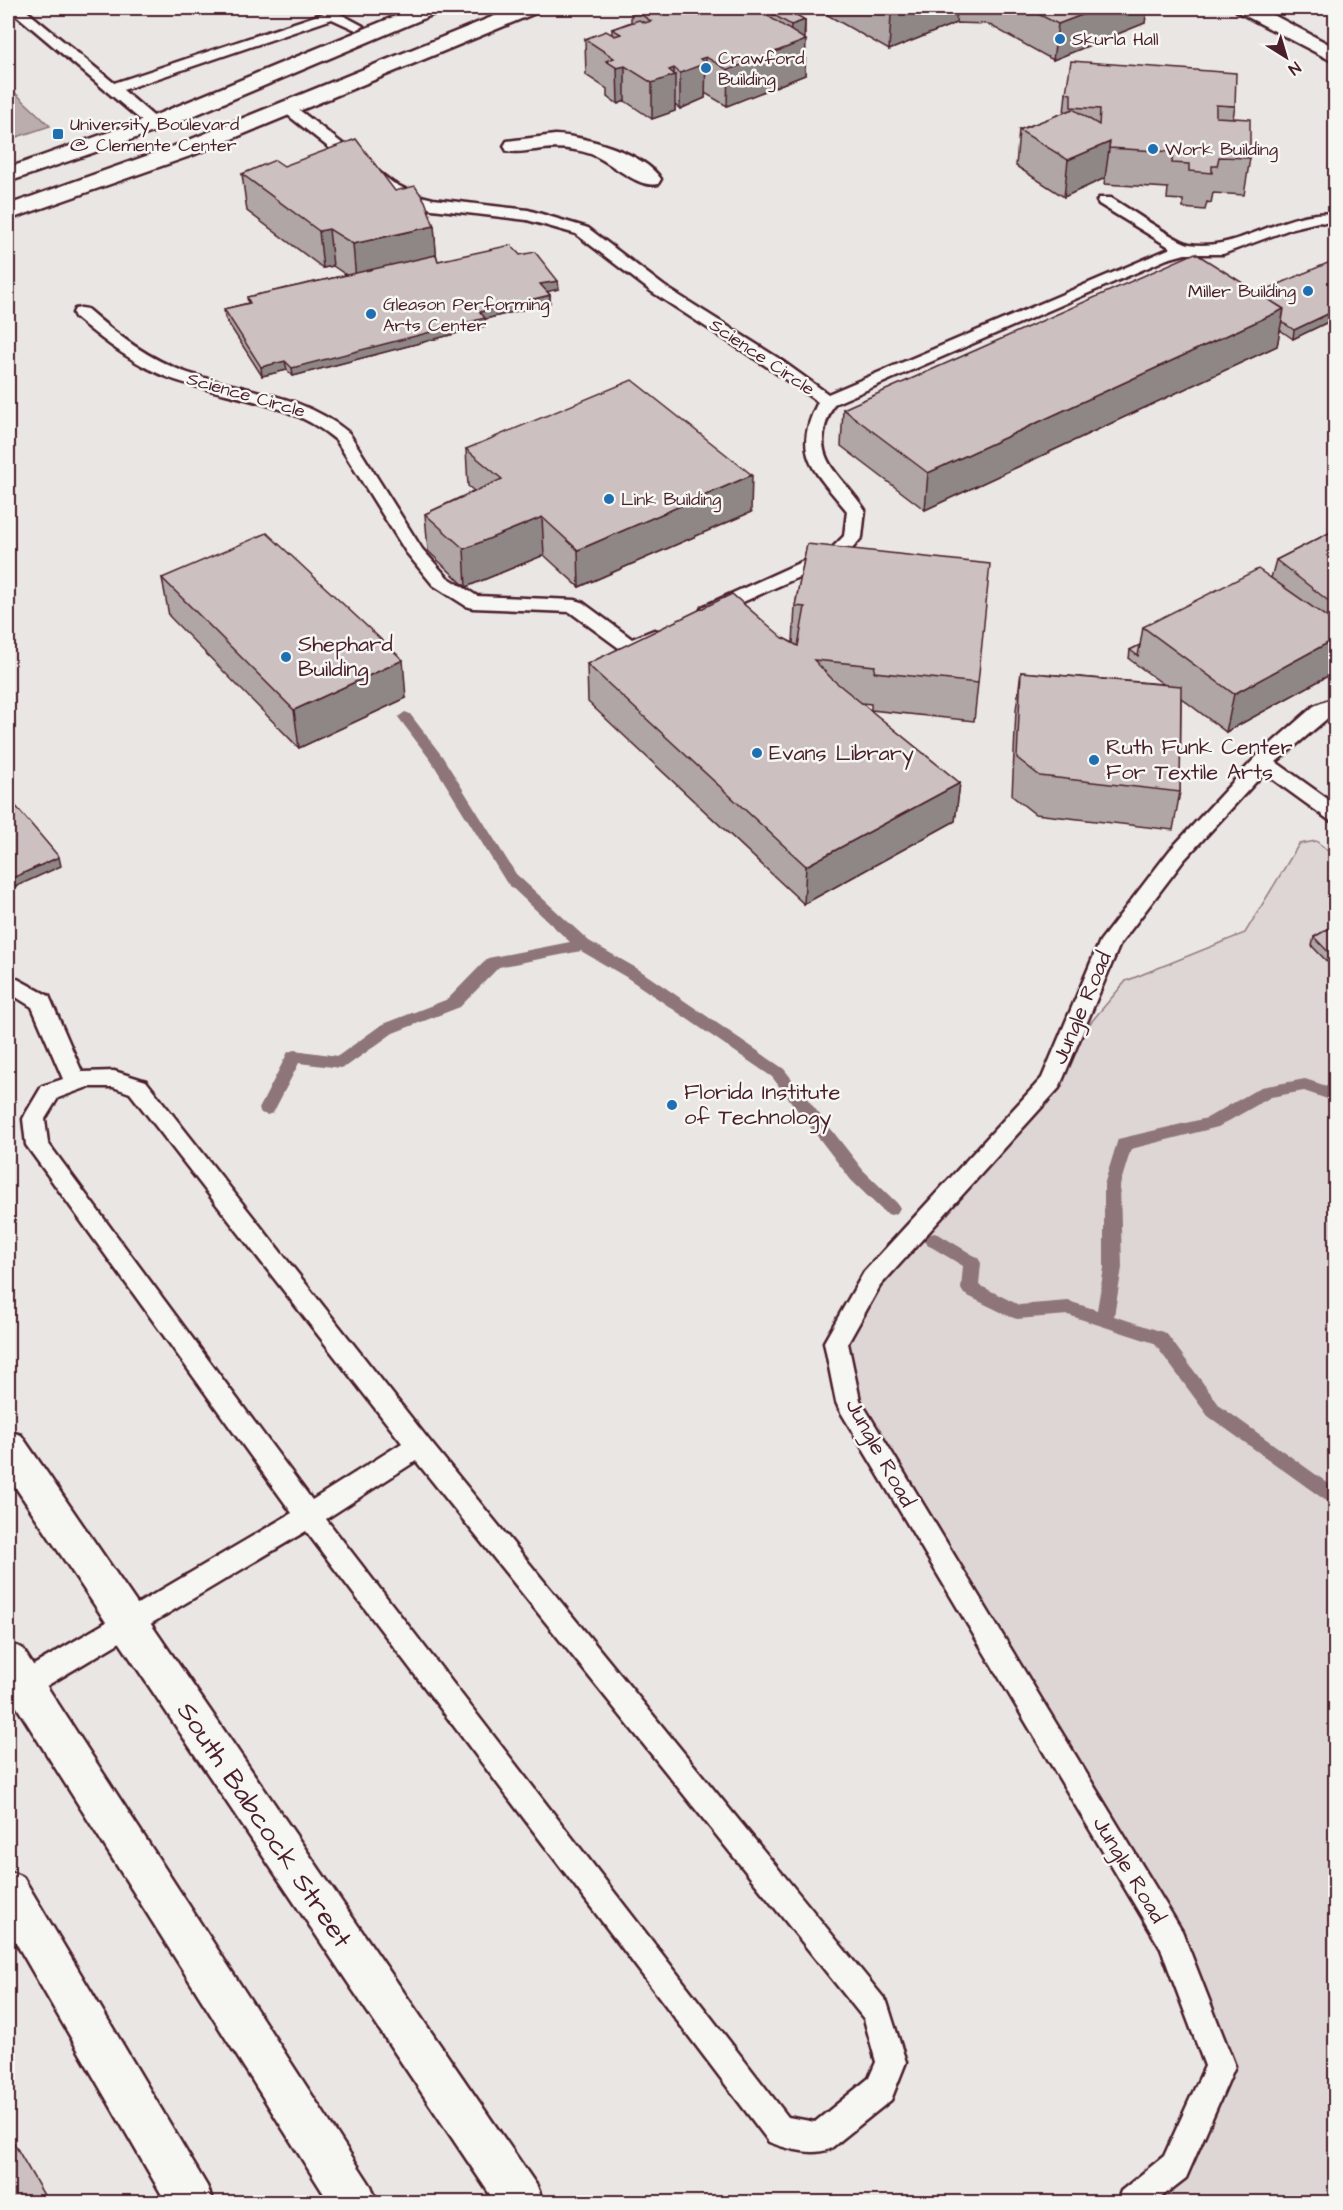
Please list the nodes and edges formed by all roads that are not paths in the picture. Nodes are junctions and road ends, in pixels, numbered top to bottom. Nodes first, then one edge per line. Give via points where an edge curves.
1 (15, 8) edge
2 (432, 8) edge
3 (531, 8) edge
4 (1245, 8) edge
5 (356, 26) dead end
6 (1335, 57) edge
7 (112, 89) junction
8 (289, 109) junction
9 (154, 124) junction
10 (558, 130) dead end
11 (589, 139) junction
12 (515, 146) dead end
13 (186, 150) junction
14 (8, 175) edge
15 (650, 179) dead end
16 (1105, 201) edge
17 (8, 213) edge
18 (1335, 219) edge
19 (1184, 249) junction
20 (81, 313) dead end
21 (827, 401) junction
22 (693, 619) edge
23 (672, 628) edge
24 (1335, 703) edge
25 (1263, 762) junction
26 (1335, 815) edge
27 (8, 982) edge
28 (76, 1083) junction
29 (8, 1446) edge
30 (419, 1446) junction
31 (309, 1516) junction
32 (128, 1623) junction
33 (16, 1672) edge
34 (8, 1891) edge
35 (191, 2202) edge
36 (355, 2202) edge
37 (521, 2202) edge
38 (1132, 2202) edge

1 - 7 lane
2 - 9 street
3 - 8 street
4 - 6 street
5 - 7 lane via 333,14
7 - 9 lane
8 - 13 street
8 - 21 lane, Science Circle via 387,186 411,198 528,215 582,231 658,289
9 - 13 street
9 - 14 street
10 - 11 street
11 - 12 street via 544,140
11 - 15 street
13 - 17 street
16 - 19 lane
18 - 19 lane via 1318,217 1287,225 1224,249
19 - 21 lane
20 - 23 lane, Science Circle via 106,335 180,376 287,405 329,422 343,436 415,552 440,581 473,602 575,606 630,647
21 - 22 lane, Science Circle via 812,443 822,466 856,510 853,537 839,552
24 - 25 lane, Jungle Road
25 - 26 lane
25 - 38 lane, Jungle Road via 1178,855 1111,940 1051,1082 872,1279 836,1342 848,1402 1172,1941 1220,2066 1176,2167
27 - 28 lane via 41,1002
28 - 30 lane via 114,1079 138,1087
28 - 31 lane via 50,1092 34,1119 37,1145
29 - 32 street, South Babcock Street
30 - 31 lane
30 - 31 lane via 877,2012 891,2062 880,2090 819,2138 780,2130
31 - 32 lane
32 - 33 lane
32 - 37 street, South Babcock Street
33 - 36 street
34 - 35 street

